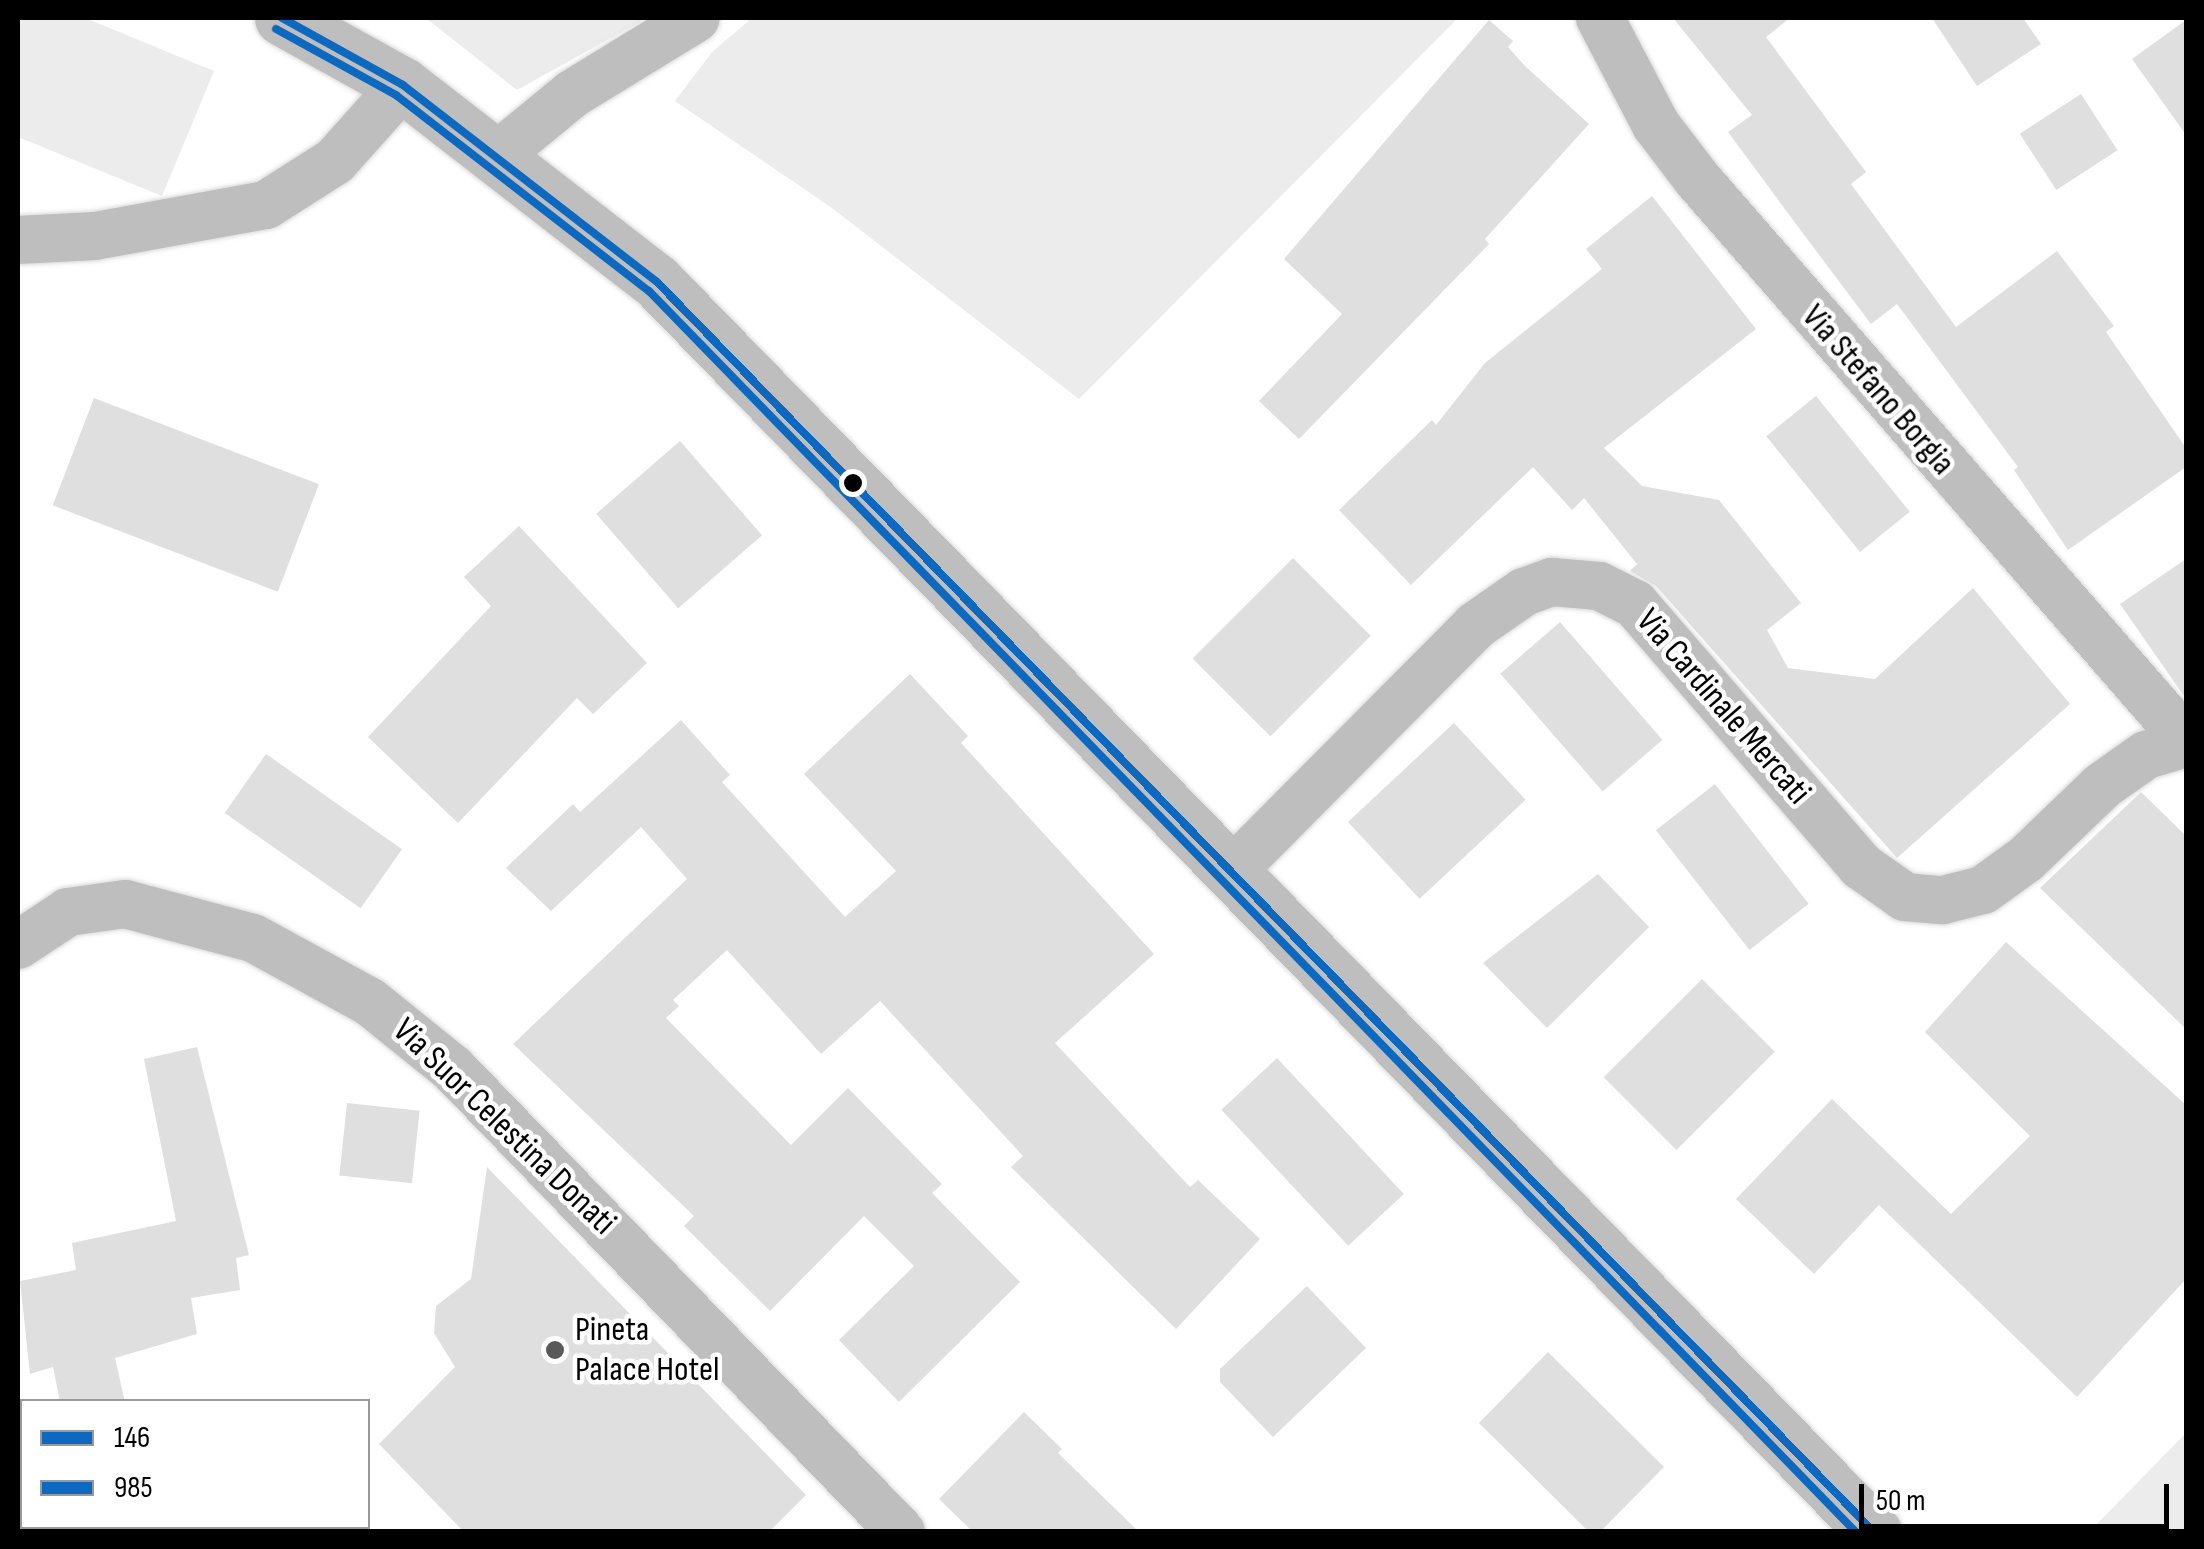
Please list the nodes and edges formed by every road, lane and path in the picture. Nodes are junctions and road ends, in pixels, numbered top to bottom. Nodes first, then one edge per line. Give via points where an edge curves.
1 (282, 18) edge
2 (696, 18) edge
3 (1600, 18) edge
4 (402, 85) junction
5 (498, 155) junction
6 (18, 240) edge
7 (2186, 741) edge
8 (1230, 874) junction
9 (18, 945) edge
10 (900, 1532) edge
11 (1874, 1532) edge

1 - 4 main road
2 - 5 street via 572,94
3 - 7 street, Via Stefano Borgia via 1656,125 1698,180
4 - 5 main road
4 - 6 street via 335,162 266,205 114,233
5 - 8 main road via 600,232 682,308
7 - 8 street, Via Cardinale Mercati via 2146,755 2102,786 1993,885 1954,898 1905,897 1861,866 1635,604 1599,586 1552,582 1524,592 1475,626
8 - 11 main road
9 - 10 street, Via Suor Celestina Donati via 68,912 124,904 265,942 370,1002 453,1069

